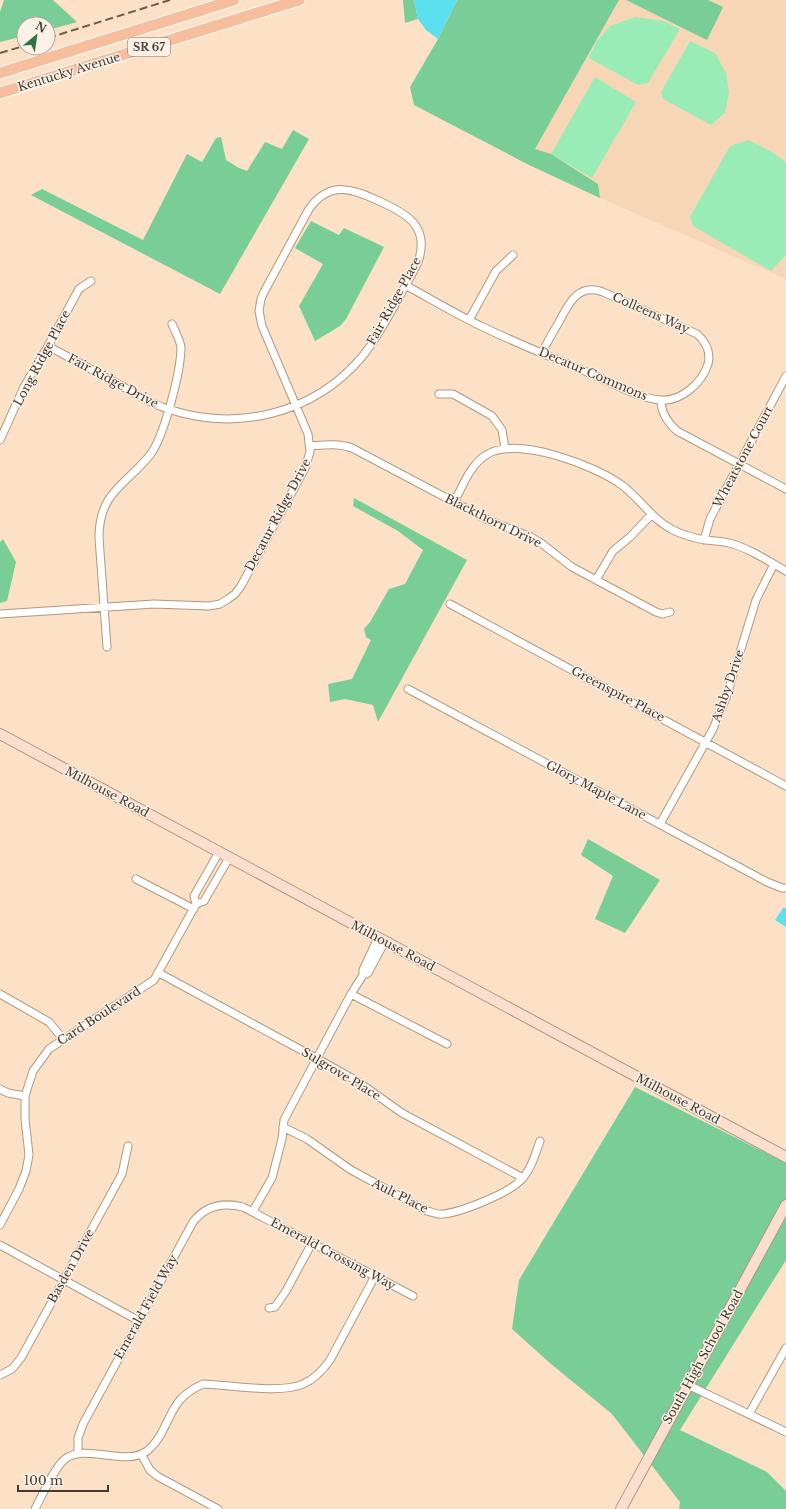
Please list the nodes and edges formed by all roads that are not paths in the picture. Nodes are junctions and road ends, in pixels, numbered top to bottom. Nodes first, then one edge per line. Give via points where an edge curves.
1 (234, 0) edge
2 (299, 0) edge
3 (0, 73) edge
4 (0, 93) edge
5 (343, 190) joint
6 (513, 255) dead end
7 (91, 281) dead end
8 (405, 285) junction
9 (469, 320) junction
10 (172, 324) dead end
11 (48, 346) junction
12 (542, 353) junction
13 (786, 376) edge
14 (439, 394) dead end
15 (660, 400) junction
16 (296, 406) junction
17 (169, 410) junction
18 (0, 440) edge
19 (310, 446) junction
20 (505, 448) junction
21 (739, 464) junction
22 (786, 490) edge
23 (454, 502) junction
24 (652, 514) junction
25 (704, 540) junction
26 (774, 564) junction
27 (786, 571) edge
28 (596, 580) junction
29 (450, 604) dead end
30 (104, 607) junction
31 (670, 612) dead end
32 (0, 614) edge
33 (107, 646) dead end
34 (408, 689) dead end
35 (0, 734) edge
36 (706, 742) junction
37 (786, 786) edge
38 (660, 824) junction
39 (219, 852) junction
40 (229, 858) junction
41 (136, 879) dead end
42 (786, 888) edge
43 (195, 906) junction
44 (382, 940) junction
45 (158, 973) junction
46 (0, 994) edge
47 (351, 994) junction
48 (63, 1039) junction
49 (447, 1044) dead end
50 (316, 1058) junction
51 (0, 1089) edge
52 (25, 1096) junction
53 (283, 1127) junction
54 (540, 1141) dead end
55 (128, 1146) dead end
56 (786, 1157) edge
57 (523, 1178) junction
58 (786, 1205) edge
59 (252, 1211) junction
60 (0, 1225) edge
61 (312, 1243) junction
62 (0, 1245) edge
63 (375, 1276) junction
64 (63, 1280) junction
65 (413, 1296) dead end
66 (269, 1308) dead end
67 (139, 1321) junction
68 (786, 1348) edge
69 (0, 1375) edge
70 (688, 1385) junction
71 (750, 1414) junction
72 (786, 1432) edge
73 (78, 1454) junction
74 (141, 1454) junction
75 (35, 1509) edge
76 (218, 1509) edge
77 (621, 1509) edge

1 - 3 main road, Kentucky Avenue / SR 67
2 - 4 main road, Kentucky Avenue / SR 67
5 - 8 street, Fair Ridge Place via 359,192 404,212 413,222 419,233 420,256
5 - 16 street, Decatur Ridge Drive via 322,196 312,206 264,292 260,304 260,322
6 - 9 street via 496,271
7 - 11 street, Long Ridge Place via 79,289
8 - 9 street, Decatur Commons
8 - 16 street, Fair Ridge Place via 360,360 330,387
9 - 12 street, Decatur Commons
10 - 17 street via 181,346
11 - 17 street, Fair Ridge Drive
11 - 18 street, Long Ridge Place via 24,387
12 - 15 street, Decatur Commons via 628,390
12 - 15 street, Colleens Way via 574,297 586,290 598,290 692,331 700,336 706,345 708,364 696,385 681,396
13 - 21 street, Wheatstone Court
14 - 20 street via 453,394 492,416 502,430
15 - 21 street, Decatur Commons via 665,416 673,427
16 - 17 street, Fair Ridge Drive via 261,416 228,420
16 - 19 street, Decatur Ridge Drive via 308,434
17 - 30 street via 153,451 113,492 102,515 100,538
19 - 23 street, Blackthorn Drive via 330,444 352,448
19 - 30 street, Decatur Ridge Drive via 305,468 241,586 230,598 210,606 154,604
20 - 23 street via 489,453 478,461
20 - 24 street via 549,454 591,468 623,486
21 - 22 street, Decatur Commons
21 - 25 street, Wheatstone Court via 710,519
23 - 28 street, Blackthorn Drive via 541,542 572,567
24 - 25 street via 673,530
24 - 28 street via 611,552
25 - 26 street via 729,543
26 - 27 street
26 - 36 street, Ashby Drive via 756,600 730,689
28 - 31 street, Blackthorn Drive via 656,612
29 - 36 street, Greenspire Place
30 - 32 street, Decatur Ridge Drive
30 - 33 street
34 - 38 street, Glory Maple Lane
35 - 39 street, Milhouse Road
36 - 37 street, Greenspire Place
36 - 38 street, Ashby Drive
38 - 42 street, Glory Maple Lane via 767,882
39 - 40 street, Milhouse Road
39 - 43 street, Card Boulevard via 194,896
40 - 43 street, Card Boulevard via 204,901
40 - 44 street, Milhouse Road
41 - 43 street
43 - 45 street, Card Boulevard
44 - 47 street via 368,973
44 - 56 street, Milhouse Road
45 - 48 street, Card Boulevard via 154,980 140,990
45 - 50 street, Sulgrove Place
46 - 48 street via 49,1022
47 - 49 street
47 - 50 street
48 - 52 street, Card Boulevard via 49,1049 33,1071
50 - 53 street via 284,1120
50 - 57 street, Sulgrove Place via 357,1081 402,1113
51 - 52 street
52 - 60 street, Card Boulevard via 29,1156 19,1189
53 - 57 street, Ault Place via 308,1139 350,1170 427,1211 441,1214 452,1213 487,1200 511,1189
53 - 59 street via 272,1178
54 - 57 street
55 - 64 street, Basden Drive via 122,1174
58 - 70 street, South High School Road
59 - 61 street, Emerald Crossing Way
59 - 67 street, Emerald Field Way via 226,1204 217,1205 199,1215
61 - 63 street, Emerald Crossing Way
61 - 66 street via 286,1291 275,1307
62 - 64 street
63 - 65 street, Emerald Crossing Way
63 - 74 street via 322,1372 303,1384 286,1389 202,1384 180,1400 158,1439
64 - 67 street
64 - 69 street, Basden Drive via 21,1358 12,1370
67 - 73 street, Emerald Field Way via 83,1424 78,1438
68 - 71 street
70 - 71 street
70 - 77 street, South High School Road
71 - 72 street
73 - 74 street via 130,1457
73 - 75 street via 65,1459 58,1467
74 - 76 street via 150,1470 157,1476

